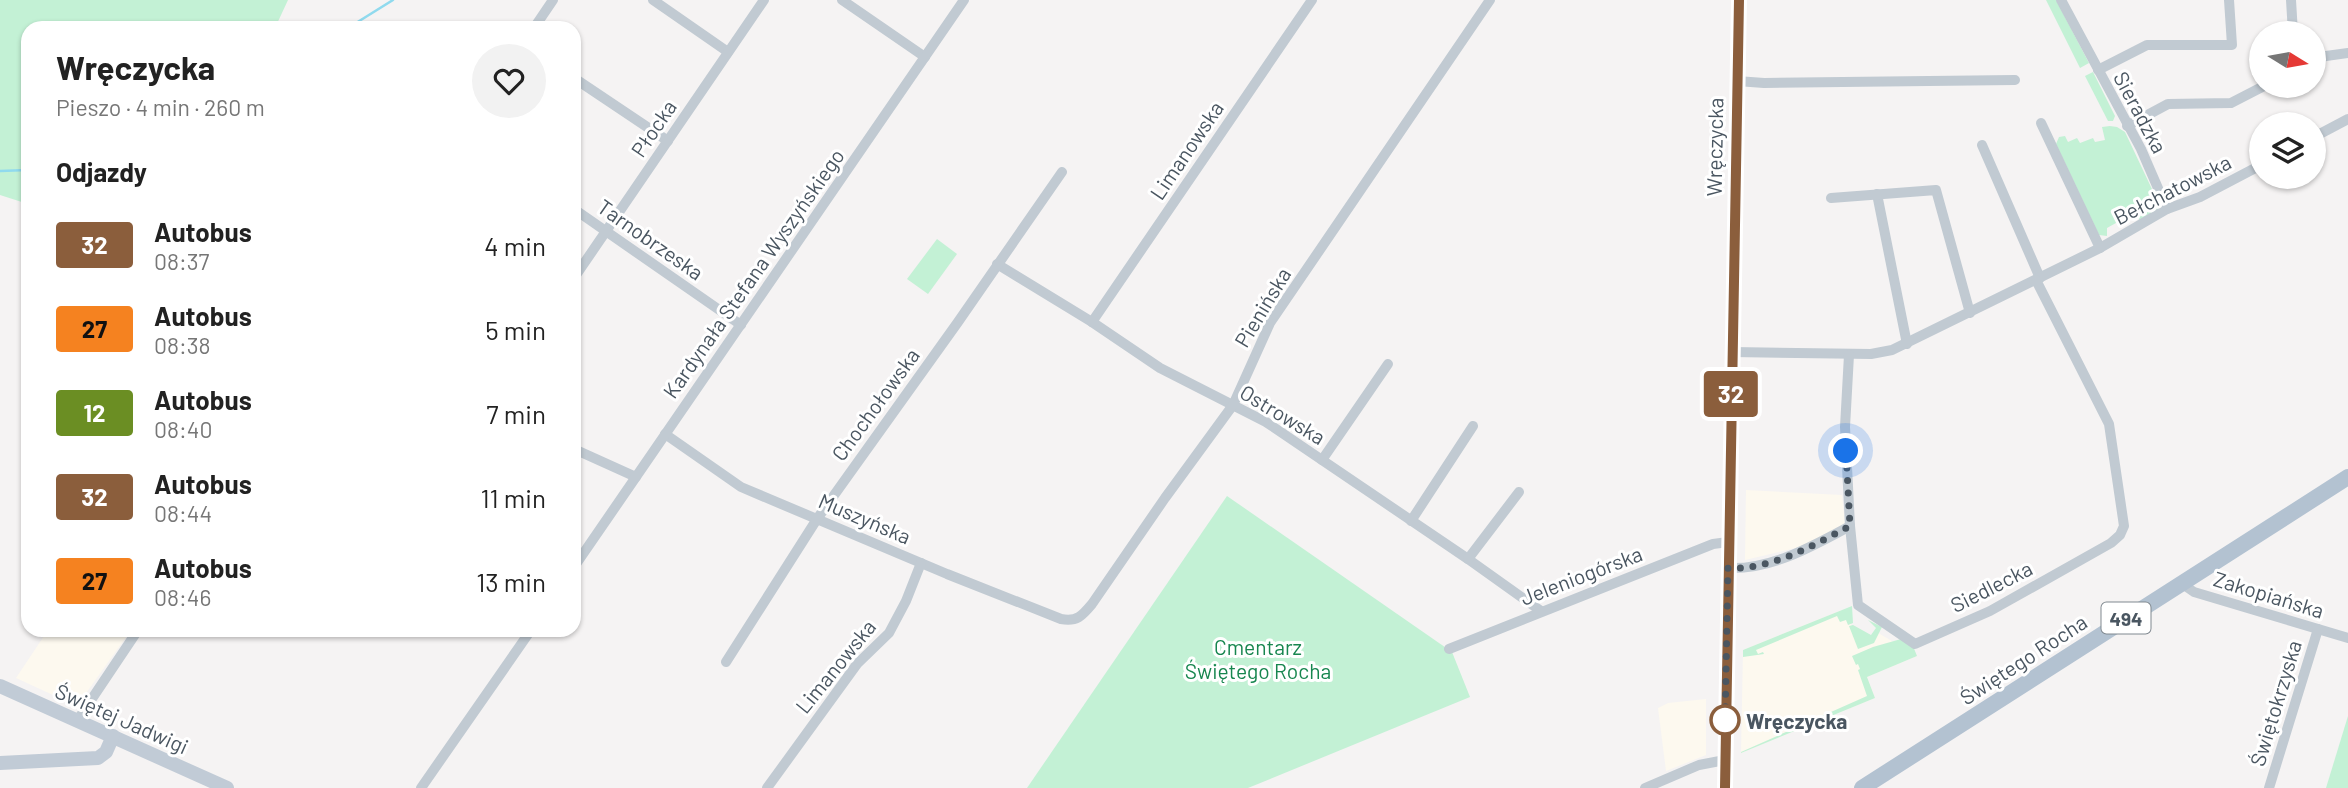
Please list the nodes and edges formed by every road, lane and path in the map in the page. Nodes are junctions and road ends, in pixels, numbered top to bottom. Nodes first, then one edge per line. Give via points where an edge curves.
1 (553, 0) edge
2 (653, 0) edge
3 (764, 0) edge
4 (842, 0) edge
5 (964, 0) edge
6 (1311, 0) edge
7 (1490, 0) edge
8 (1739, 0) edge
9 (2061, 0) edge
10 (2229, 0) edge
11 (2291, 0) edge
12 (539, 21) edge
13 (2292, 21) edge
14 (728, 52) junction
15 (2348, 53) edge
16 (2326, 56) edge
17 (925, 57) junction
18 (2098, 70) junction
19 (2015, 80) dead end
20 (1737, 81) junction
21 (581, 83) edge
22 (2249, 94) edge
23 (2348, 119) edge
24 (2041, 123) dead end
25 (2127, 126) junction
26 (2326, 131) edge
27 (668, 141) junction
28 (1982, 145) dead end
29 (2249, 170) edge
30 (1062, 172) dead end
31 (1877, 194) junction
32 (1830, 198) dead end
33 (2167, 209) junction
34 (581, 214) edge
35 (606, 231) junction
36 (2100, 247) junction
37 (997, 264) junction
38 (581, 268) edge
39 (2038, 279) junction
40 (1970, 313) junction
41 (1092, 322) junction
42 (741, 325) junction
43 (1907, 344) junction
44 (1732, 352) junction
45 (1849, 355) junction
46 (1388, 365) dead end
47 (1233, 405) junction
48 (1474, 426) dead end
49 (665, 434) junction
50 (581, 452) edge
51 (1322, 460) junction
52 (636, 477) junction
53 (2348, 477) edge
54 (1519, 492) dead end
55 (817, 519) junction
56 (1411, 521) junction
57 (1850, 526) junction
58 (1728, 541) junction
59 (581, 557) edge
60 (1468, 559) junction
61 (921, 562) junction
62 (1728, 568) junction
63 (2180, 583) junction
64 (1541, 611) junction
65 (1061, 619) joint
66 (2318, 629) junction
67 (133, 637) edge
68 (526, 637) edge
69 (2348, 638) edge
70 (1449, 649) dead end
71 (726, 662) dead end
72 (0, 686) edge
73 (77, 721) junction
74 (113, 736) junction
75 (1725, 760) junction
76 (0, 764) edge
77 (228, 788) edge
78 (421, 788) edge
79 (767, 788) edge
80 (1645, 788) edge
81 (1725, 788) edge
82 (1862, 788) edge
83 (2269, 788) edge

1 - 12 street
2 - 14 street
3 - 14 street, Płocka
4 - 17 street
5 - 17 street, Kardynała Stefana Wyszyńskiego
6 - 41 street, Limanowska
7 - 47 street, Pienińska via 1270,323
8 - 20 main road, Wręczycka
9 - 18 street, Sieradzka
10 - 18 street, Sieradzka via 2232,45 2147,45
11 - 13 street
14 - 27 street, Płocka
15 - 16 street
17 - 42 street, Kardynała Stefana Wyszyńskiego
18 - 25 street, Sieradzka
19 - 20 street, Wręczycka
20 - 44 main road, Wręczycka
21 - 27 street
22 - 25 street via 2231,103 2168,104
23 - 26 street
24 - 36 street, Bełchatowska
25 - 33 street, Sieradzka
27 - 35 street, Płocka
28 - 39 street
29 - 33 street, Bełchatowska
30 - 37 street, Chochołowska
31 - 32 street
31 - 40 street via 1936,190
31 - 43 street
33 - 36 street, Bełchatowska
34 - 35 street, Tarnobrzeska
35 - 38 street, Płocka
35 - 42 street, Tarnobrzeska
36 - 39 street, Bełchatowska
37 - 41 street, Ostrowska
37 - 55 street, Chochołowska
39 - 40 street, Bełchatowska
39 - 57 street, Siedlecka via 2109,424 2124,526 2120,535 1990,611 1915,644 1858,605
40 - 43 street, Bełchatowska
41 - 47 street, Ostrowska via 1160,368
42 - 49 street, Kardynała Stefana Wyszyńskiego
43 - 45 street, Bełchatowska via 1882,353
44 - 45 street, Bełchatowska
44 - 58 main road, Wręczycka
45 - 57 street, Siedlecka via 1845,427
46 - 51 street
47 - 51 street, Ostrowska
47 - 65 street, Pienińska via 1092,604 1079,619
48 - 56 street
49 - 52 street, Kardynała Stefana Wyszyńskiego
49 - 55 street, Muszyńska via 741,487
50 - 52 street
51 - 56 street, Ostrowska
52 - 59 street, Kardynała Stefana Wyszyńskiego
53 - 63 main road, Świętego Rocha / 494
54 - 60 street
55 - 61 street, Muszyńska
55 - 71 street, Chochołowska
56 - 60 street, Ostrowska
57 - 62 street via 1808,549 1754,567
58 - 62 main road, Wręczycka
58 - 64 street, Jeleniogórska
60 - 64 street, Ostrowska
61 - 65 street, Muszyńska
61 - 79 street, Limanowska via 889,632 857,664
62 - 75 main road, Wręczycka
63 - 66 street, Zakopiańska via 2194,592
63 - 82 main road, Świętego Rocha / 494
64 - 70 street, Jeleniogórska
66 - 69 street, Zakopiańska
66 - 83 street, Świętokrzyska
67 - 73 street
68 - 78 street
72 - 73 main road, Świętej Jadwigi
73 - 74 main road, Świętej Jadwigi
74 - 76 main road via 98,758
74 - 77 main road, Świętej Jadwigi
75 - 80 street via 1699,765
75 - 81 main road, Wręczycka

